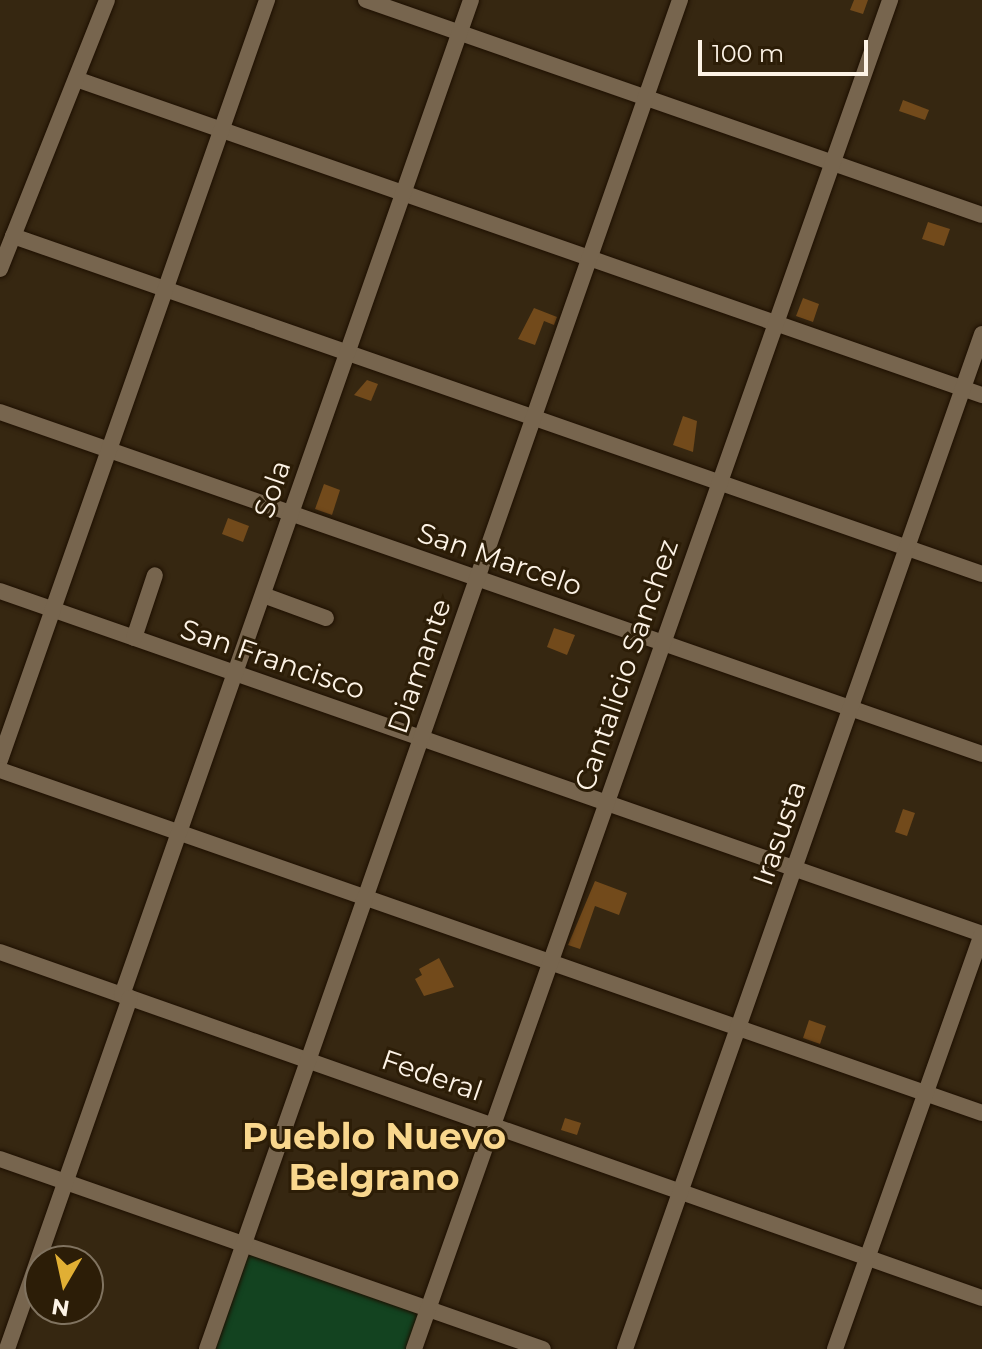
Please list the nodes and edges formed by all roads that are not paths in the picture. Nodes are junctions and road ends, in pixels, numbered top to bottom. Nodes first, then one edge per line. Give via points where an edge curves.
1 (107, 0) edge
2 (267, 0) edge
3 (366, 0) edge
4 (471, 0) edge
5 (680, 0) edge
6 (890, 0) edge
7 (460, 33) junction
8 (76, 79) junction
9 (645, 97) junction
10 (221, 129) junction
11 (830, 162) junction
12 (403, 193) junction
13 (982, 215) edge
14 (13, 236) junction
15 (589, 258) junction
16 (0, 269) edge
17 (165, 289) junction
18 (774, 322) junction
19 (982, 334) edge
20 (348, 352) junction
21 (963, 388) junction
22 (982, 395) edge
23 (0, 412) edge
24 (533, 417) junction
25 (109, 450) junction
26 (718, 481) junction
27 (291, 513) junction
28 (907, 547) junction
29 (982, 574) edge
30 (155, 575) dead end
31 (477, 578) junction
32 (0, 591) edge
33 (263, 595) junction
34 (53, 610) junction
35 (326, 618) dead end
36 (134, 638) junction
37 (661, 642) junction
38 (235, 673) junction
39 (850, 709) junction
40 (421, 738) junction
41 (982, 754) edge
42 (0, 760) edge
43 (0, 770) edge
44 (605, 802) junction
45 (179, 833) junction
46 (794, 868) junction
47 (365, 898) junction
48 (982, 934) edge
49 (0, 952) edge
50 (549, 962) junction
51 (126, 996) junction
52 (738, 1028) junction
53 (308, 1060) junction
54 (926, 1093) junction
55 (982, 1113) edge
56 (492, 1124) junction
57 (0, 1159) edge
58 (66, 1182) junction
59 (681, 1190) junction
60 (243, 1244) junction
61 (870, 1256) junction
62 (982, 1298) edge
63 (428, 1309) junction
64 (7, 1349) edge
65 (207, 1349) edge
66 (414, 1349) edge
67 (543, 1349) edge
68 (625, 1349) edge
69 (835, 1349) edge

1 - 8 street
2 - 10 street
3 - 7 street
4 - 7 street, Sola
5 - 9 street, Diamante
6 - 11 street, Cantalicio Sanchez
7 - 9 street
7 - 12 street, Sola
8 - 10 street
8 - 14 street
9 - 11 street
9 - 15 street, Diamante
10 - 12 street
10 - 17 street
11 - 13 street
11 - 18 street, Cantalicio Sanchez
12 - 15 street
12 - 20 street, Sola
14 - 16 street
14 - 17 street
15 - 18 street
15 - 24 street, Diamante
17 - 20 street
17 - 25 street
18 - 21 street
18 - 26 street, Cantalicio Sanchez
19 - 21 street, Irasusta
20 - 24 street
20 - 27 street, Sola
21 - 22 street
21 - 28 street, Irasusta
23 - 25 street, San Marcelo
24 - 26 street
24 - 31 street, Diamante
25 - 27 street, San Marcelo
25 - 34 street
26 - 28 street
26 - 37 street, Cantalicio Sanchez
27 - 31 street, San Marcelo
27 - 33 street, Sola
28 - 29 street
28 - 39 street, Irasusta
30 - 36 street
31 - 37 street, San Marcelo
31 - 40 street, Diamante
32 - 34 street, San Francisco
33 - 35 street
33 - 38 street, Sola
34 - 36 street, San Francisco
34 - 42 street
36 - 38 street, San Francisco
37 - 39 street, San Marcelo
37 - 44 street, Cantalicio Sanchez
38 - 40 street, San Francisco
38 - 45 street, Sola
39 - 41 street, San Marcelo
39 - 46 street, Irasusta
40 - 44 street, San Francisco
40 - 47 street, Diamante
43 - 45 street
44 - 46 street, San Francisco
44 - 50 street, Cantalicio Sanchez
45 - 47 street
45 - 51 street, Sola
46 - 48 street, San Francisco
46 - 52 street, Irasusta
47 - 50 street
47 - 53 street, Diamante
48 - 54 street
49 - 51 street, Federal
50 - 52 street
50 - 56 street, Cantalicio Sanchez
51 - 53 street, Federal
51 - 58 street, Sola
52 - 54 street
52 - 59 street, Irasusta
53 - 56 street, Federal
53 - 60 street, Diamante
54 - 55 street
54 - 61 street
56 - 59 street, Federal
56 - 63 street, Cantalicio Sanchez
57 - 58 street
58 - 60 street
58 - 64 street, Sola
59 - 61 street, Federal
59 - 68 street, Irasusta
60 - 63 street
60 - 65 street, Diamante
61 - 62 street, Federal
61 - 69 street
63 - 66 street, Cantalicio Sanchez
63 - 67 street

